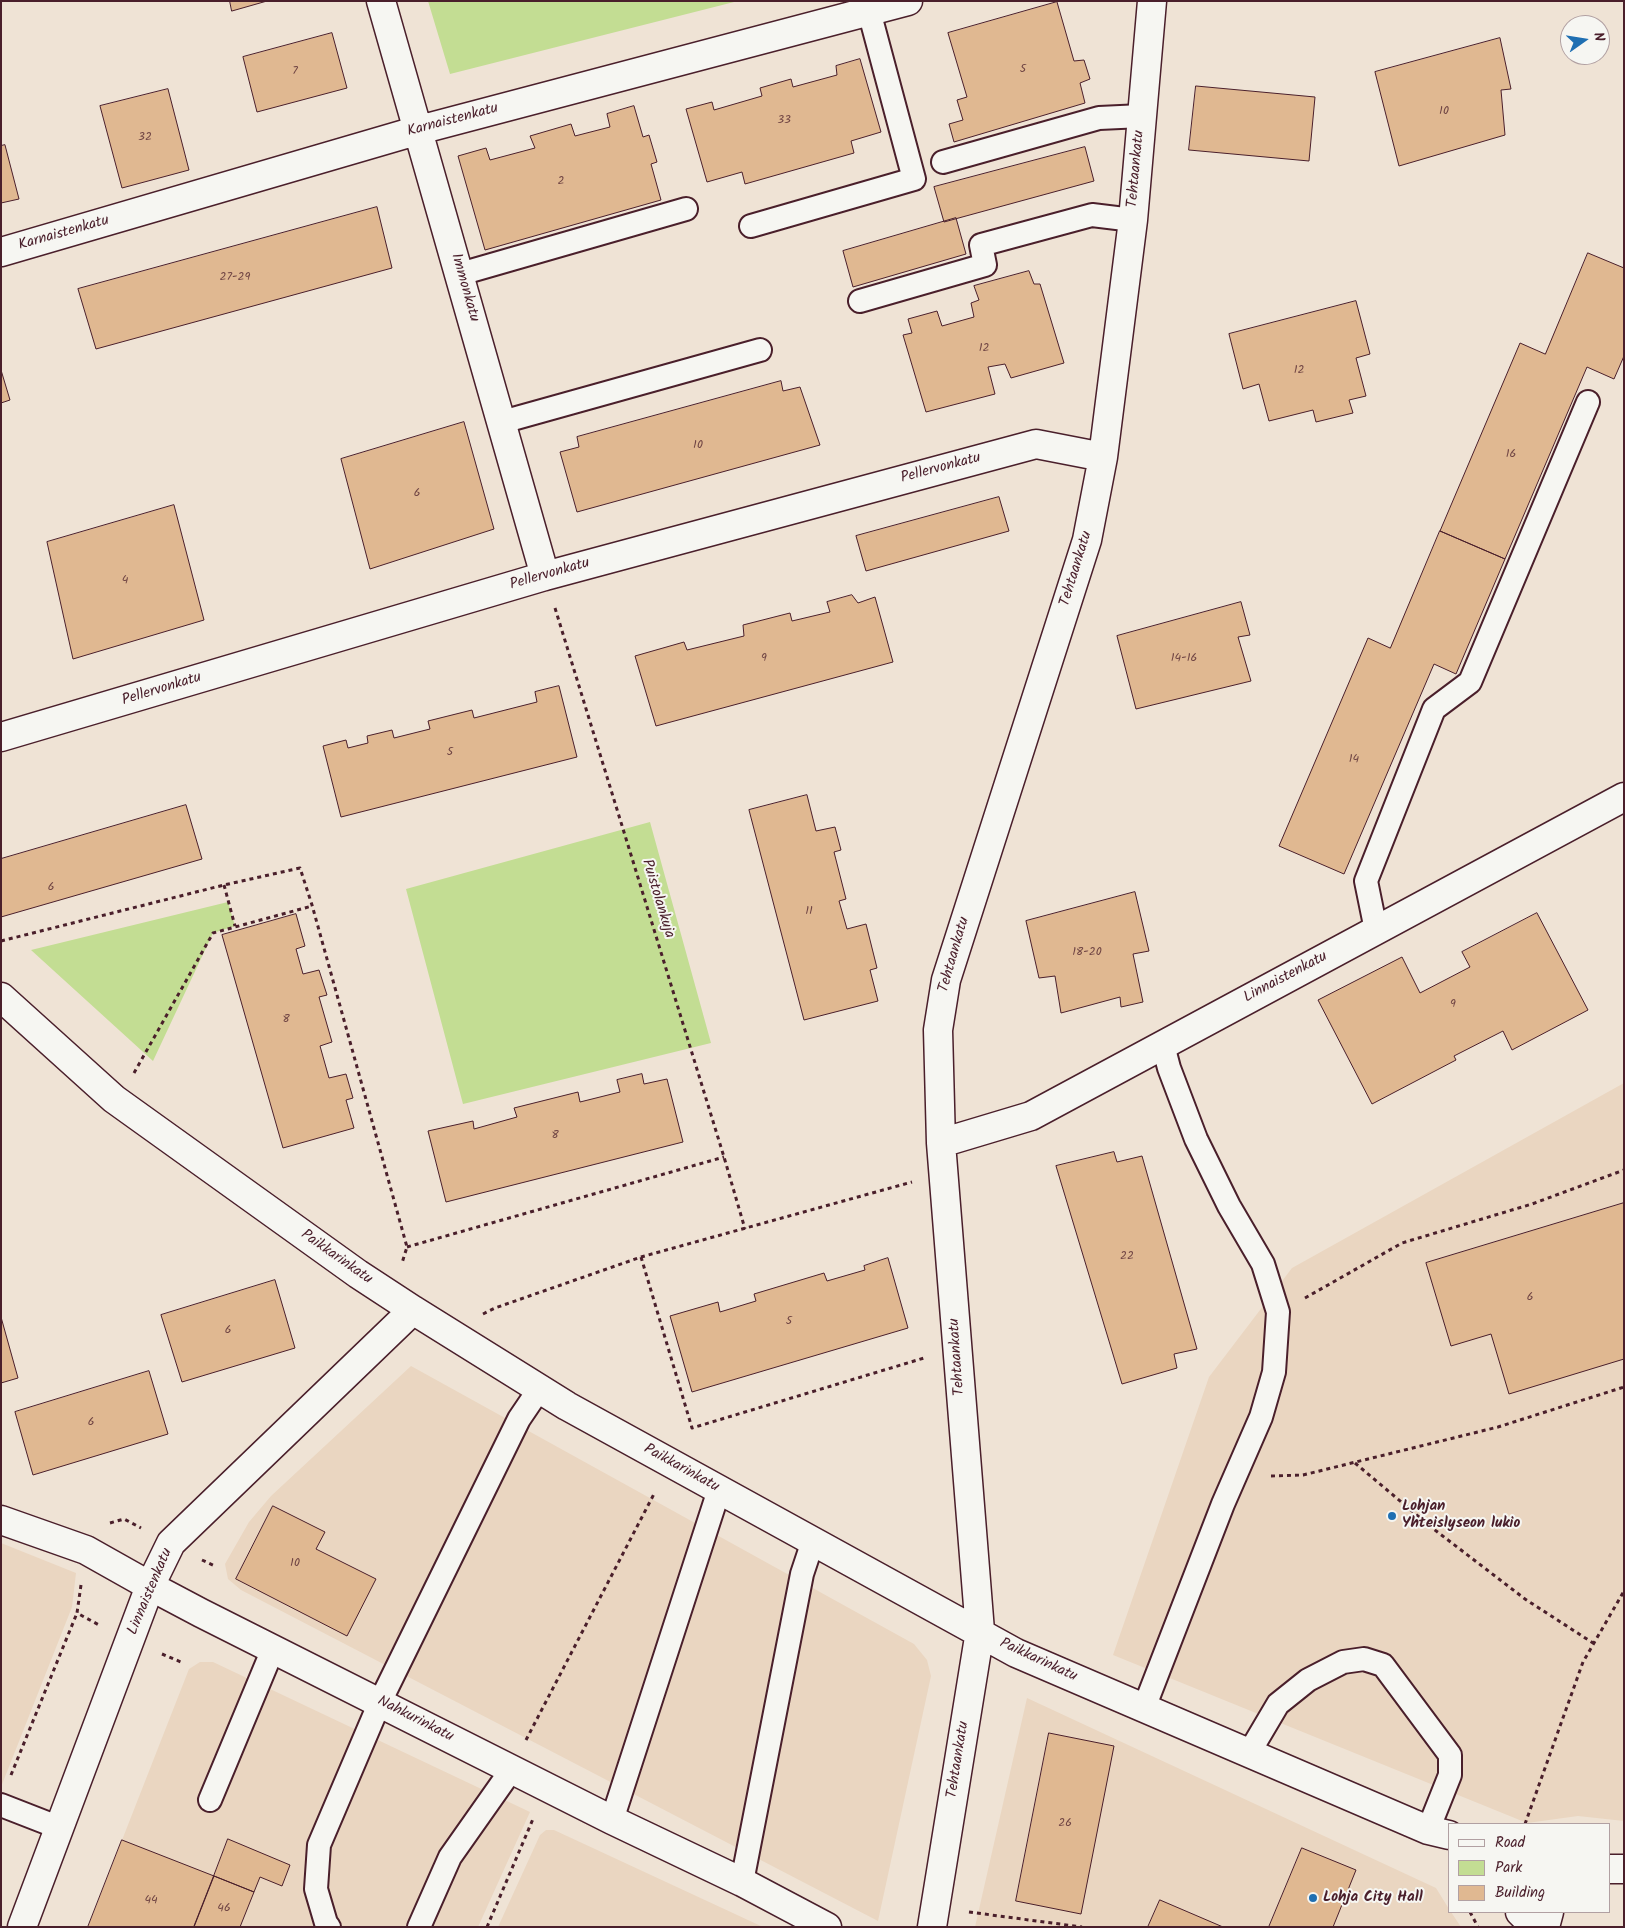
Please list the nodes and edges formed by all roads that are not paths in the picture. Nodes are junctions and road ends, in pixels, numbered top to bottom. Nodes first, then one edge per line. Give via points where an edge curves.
1 (381, 1) edge
2 (1152, 1) edge
3 (906, 2) edge
4 (869, 11) junction
5 (1142, 116) junction
6 (419, 130) junction
7 (943, 162) dead end
8 (686, 210) dead end
9 (1133, 220) junction
10 (751, 226) dead end
11 (1, 252) edge
12 (460, 274) junction
13 (860, 301) dead end
14 (760, 350) dead end
15 (1588, 402) dead end
16 (502, 422) junction
17 (1103, 457) junction
18 (545, 576) junction
19 (1, 737) edge
20 (1624, 797) edge
21 (1376, 930) junction
22 (1, 997) edge
23 (1163, 1045) junction
24 (941, 1143) junction
25 (413, 1310) junction
26 (540, 1388) junction
27 (720, 1490) junction
28 (1, 1520) edge
29 (813, 1540) junction
30 (150, 1586) junction
31 (980, 1631) junction
32 (273, 1648) junction
33 (380, 1702) junction
34 (1144, 1708) junction
35 (1249, 1753) junction
36 (518, 1758) junction
37 (210, 1800) dead end
38 (1, 1806) edge
39 (612, 1820) junction
40 (60, 1828) junction
41 (1438, 1833) edge
42 (1448, 1849) edge
43 (1610, 1868) edge
44 (1624, 1870) edge
45 (742, 1882) junction
46 (1521, 1913) edge
47 (1549, 1913) edge
48 (22, 1927) edge
49 (329, 1927) edge
50 (419, 1927) edge
51 (826, 1927) edge
52 (932, 1927) edge
53 (1535, 1927) edge
54 (1545, 1927) edge

1 - 6 street, Immonkatu
2 - 5 street, Tehtaankatu
3 - 4 street, Karnaistenkatu
4 - 6 street, Karnaistenkatu
4 - 10 lane via 914,179
5 - 7 lane via 1099,118
5 - 9 street, Tehtaankatu
6 - 11 street, Karnaistenkatu
6 - 12 street, Immonkatu
8 - 12 lane
9 - 13 lane via 1092,215 981,245 985,265
9 - 17 street, Tehtaankatu
12 - 16 street, Immonkatu
14 - 16 lane
15 - 21 lane via 1470,682 1434,709 1366,881
16 - 18 street, Immonkatu
17 - 18 street, Pellervonkatu via 1036,444
17 - 24 street, Tehtaankatu via 1088,540 946,980 938,1030
18 - 19 street, Pellervonkatu
20 - 21 street, Linnaistenkatu
21 - 23 street, Linnaistenkatu
22 - 25 street, Paikkarinkatu via 114,1099
23 - 24 street, Linnaistenkatu via 1031,1116
23 - 34 lane via 1196,1139 1229,1206 1263,1264 1278,1312 1274,1372 1261,1417 1219,1514
24 - 31 street, Tehtaankatu
25 - 26 street, Paikkarinkatu
25 - 30 street, Linnaistenkatu via 172,1543
26 - 27 street, Paikkarinkatu
26 - 33 lane via 519,1419
27 - 29 street, Paikkarinkatu
27 - 39 lane
28 - 30 street, Nahkurinkatu via 86,1550
29 - 31 street, Paikkarinkatu
29 - 45 lane via 802,1574
30 - 32 street, Nahkurinkatu
30 - 40 street, Linnaistenkatu
31 - 34 street, Paikkarinkatu via 1016,1653
31 - 52 street, Tehtaankatu
32 - 33 street, Nahkurinkatu
32 - 37 lane
33 - 36 street, Nahkurinkatu
33 - 49 lane via 319,1845 316,1888
34 - 35 street, Paikkarinkatu
35 - 41 street, Paikkarinkatu
35 - 41 lane via 1278,1704 1308,1680 1343,1662 1364,1660 1383,1665 1450,1755 1450,1775
36 - 39 street, Nahkurinkatu
36 - 50 lane via 450,1857
38 - 40 lane
39 - 45 street, Nahkurinkatu
40 - 48 street, Linnaistenkatu
41 - 42 street, Paikkarinkatu
43 - 44 street
45 - 51 street, Nahkurinkatu
46 - 53 street
47 - 54 street

